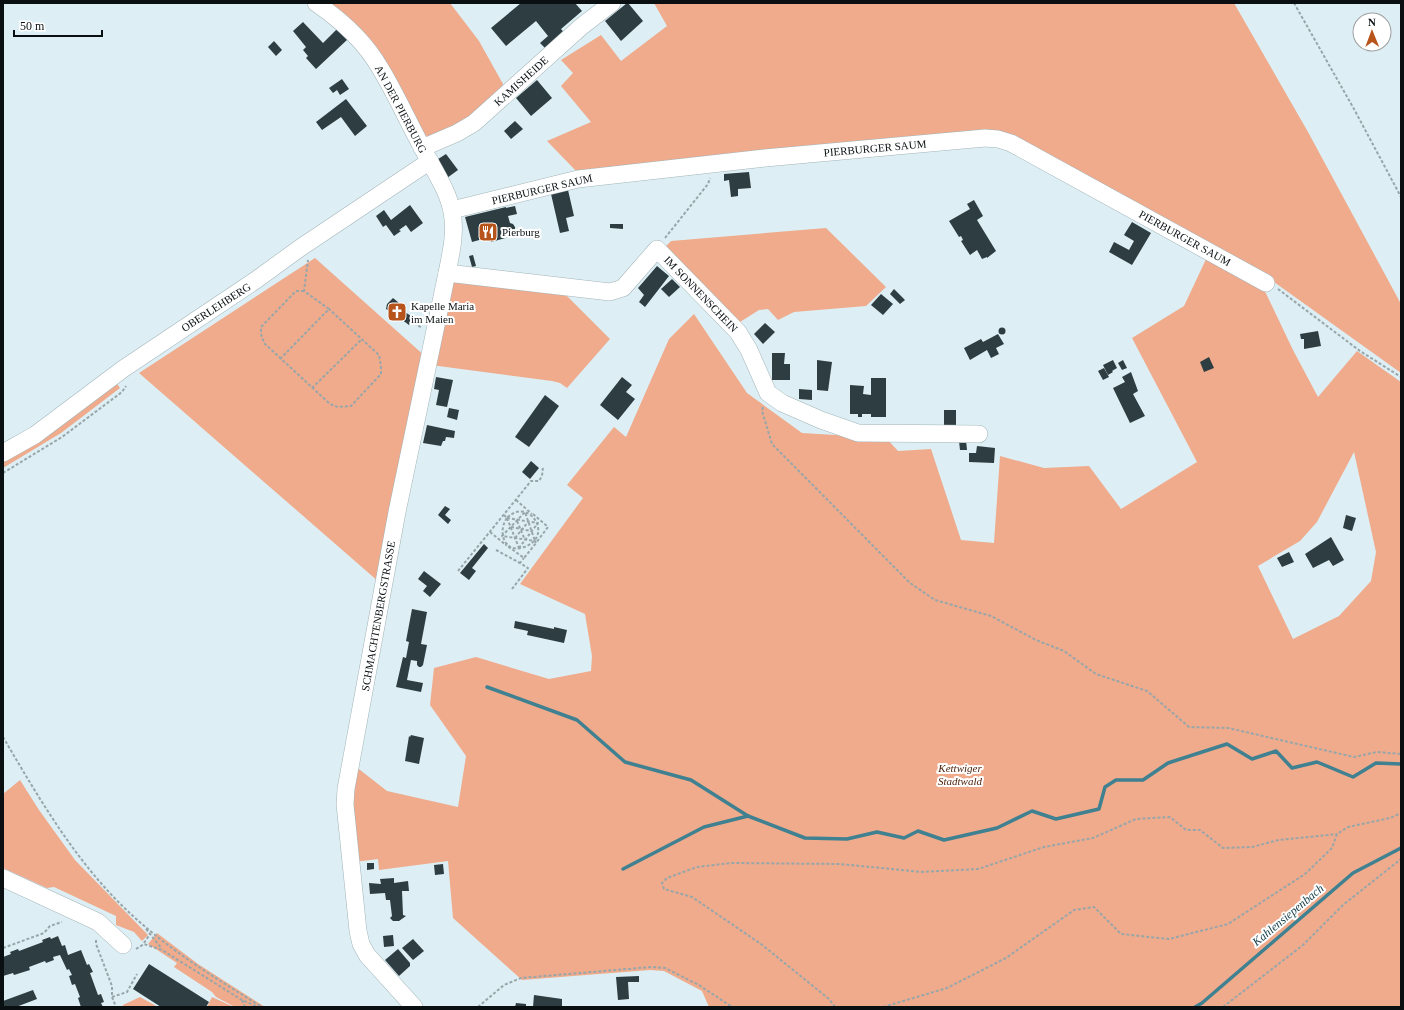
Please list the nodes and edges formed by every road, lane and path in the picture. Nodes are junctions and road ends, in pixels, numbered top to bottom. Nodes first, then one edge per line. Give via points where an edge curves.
1 (316, 3) edge
2 (612, 3) edge
3 (1294, 3) edge
4 (426, 154) junction
5 (713, 164) junction
6 (1401, 197) edge
7 (452, 210) junction
8 (300, 248) junction
9 (657, 249) junction
10 (447, 273) junction
11 (1266, 283) joint
12 (304, 291) junction
13 (329, 309) junction
14 (362, 339) junction
15 (280, 359) junction
16 (1401, 377) edge
17 (312, 388) junction
18 (768, 393) junction
19 (979, 434) dead end
20 (3, 453) edge
21 (543, 467) dead end
22 (516, 500) junction
23 (525, 512) junction
24 (504, 515) junction
25 (532, 515) junction
26 (507, 518) junction
27 (517, 520) junction
28 (528, 521) junction
29 (538, 523) junction
30 (510, 527) junction
31 (520, 529) junction
32 (531, 531) junction
33 (490, 532) junction
34 (502, 536) junction
35 (515, 538) junction
36 (525, 540) junction
37 (535, 542) junction
38 (507, 544) junction
39 (519, 548) junction
40 (496, 550) dead end
41 (524, 558) junction
42 (520, 563) junction
43 (458, 571) dead end
44 (512, 589) dead end
45 (3, 737) edge
46 (1401, 754) edge
47 (1401, 813) edge
48 (1337, 834) junction
49 (1401, 859) edge
50 (3, 878) edge
51 (82, 915) junction
52 (98, 922) junction
53 (144, 926) junction
54 (150, 934) junction
55 (144, 944) junction
56 (130, 947) joint
57 (3, 948) edge
58 (162, 950) junction
59 (137, 974) dead end
60 (112, 997) junction
61 (242, 1000) junction
62 (116, 1007) edge
63 (245, 1007) edge
64 (258, 1007) edge
65 (262, 1007) edge
66 (414, 1007) edge
67 (478, 1007) edge
68 (732, 1007) edge
69 (835, 1007) edge
70 (882, 1007) edge
71 (1223, 1007) edge

1 - 4 street, AN DER PIERBURG via 362,43 380,67
2 - 4 street, KAMISHEIDE via 582,26 474,123
3 - 6 path
4 - 7 street, AN DER PIERBURG via 448,196
4 - 8 street, OBERLEHBERG
5 - 7 street, PIERBURGER SAUM via 578,179
5 - 9 path via 708,184
5 - 11 street, PIERBURGER SAUM via 985,138 998,139 1012,143
7 - 10 street, SCHMACHTENBERGSTRASSE via 453,239
8 - 12 path via 308,260
8 - 20 street, OBERLEHBERG via 123,369 35,435
9 - 10 street, IM SONNENSCHEIN via 623,288 610,292
9 - 18 street, IM SONNENSCHEIN via 738,332
10 - 66 street, SCHMACHTENBERGSTRASSE via 397,512 346,789 346,812 361,944 367,955
11 - 16 path via 1280,290 1360,351
12 - 13 path
12 - 15 path via 296,292 262,327 264,343
13 - 14 path
13 - 15 path
14 - 17 path
14 - 17 path via 379,355 381,374 351,406 338,407 330,404
15 - 17 path
18 - 19 street via 782,403 858,433
18 - 46 path via 762,411 772,444 910,583 935,600 991,616 1036,640 1064,651 1096,674 1146,691 1189,727 1228,728 1354,757 1377,752
21 - 22 path via 539,481 531,481
22 - 24 path
22 - 25 path
23 - 25 path
23 - 26 path via 516,511
23 - 27 path
23 - 28 path
24 - 26 path
24 - 33 path
25 - 29 path
25 - 37 path via 548,527
26 - 27 path
26 - 30 path
26 - 34 path via 503,523
27 - 28 path
27 - 30 path
27 - 31 path
28 - 29 path
28 - 31 path
28 - 32 path
29 - 32 path
29 - 37 path via 539,532
30 - 31 path
30 - 34 path
30 - 35 path
31 - 32 path
31 - 35 path
31 - 36 path
32 - 36 path
32 - 37 path
33 - 38 path
33 - 43 path
34 - 35 path
34 - 38 path
35 - 36 path
35 - 39 path
36 - 37 path
36 - 39 path
37 - 39 path
37 - 41 path
38 - 39 path
38 - 41 path
40 - 42 path
41 - 42 path
42 - 44 path via 528,568
45 - 53 path via 38,796 78,855
47 - 48 path via 1390,818 1348,827
48 - 69 path via 1279,840 1252,847 1223,848 1200,830 1186,830 1170,817 1136,819 1093,838 1044,847 978,869 921,872 840,864 731,863 697,867 667,878 662,883 664,889 692,897 761,944 829,999
48 - 70 path via 1332,848 1305,874 1228,924 1169,939 1121,934 1094,907 1074,910 1006,958 947,988
49 - 71 path via 1343,905 1303,945
50 - 51 street
51 - 52 street
51 - 57 path via 50,926 44,933
52 - 56 street
52 - 60 path via 96,944 112,986
53 - 54 path
53 - 65 path via 196,966
54 - 55 path
54 - 58 path
55 - 56 path
55 - 58 path
58 - 61 path
59 - 60 path via 127,992
60 - 62 path
61 - 63 path
61 - 64 path
67 - 68 path via 504,985 521,978 651,966 665,968 692,981

